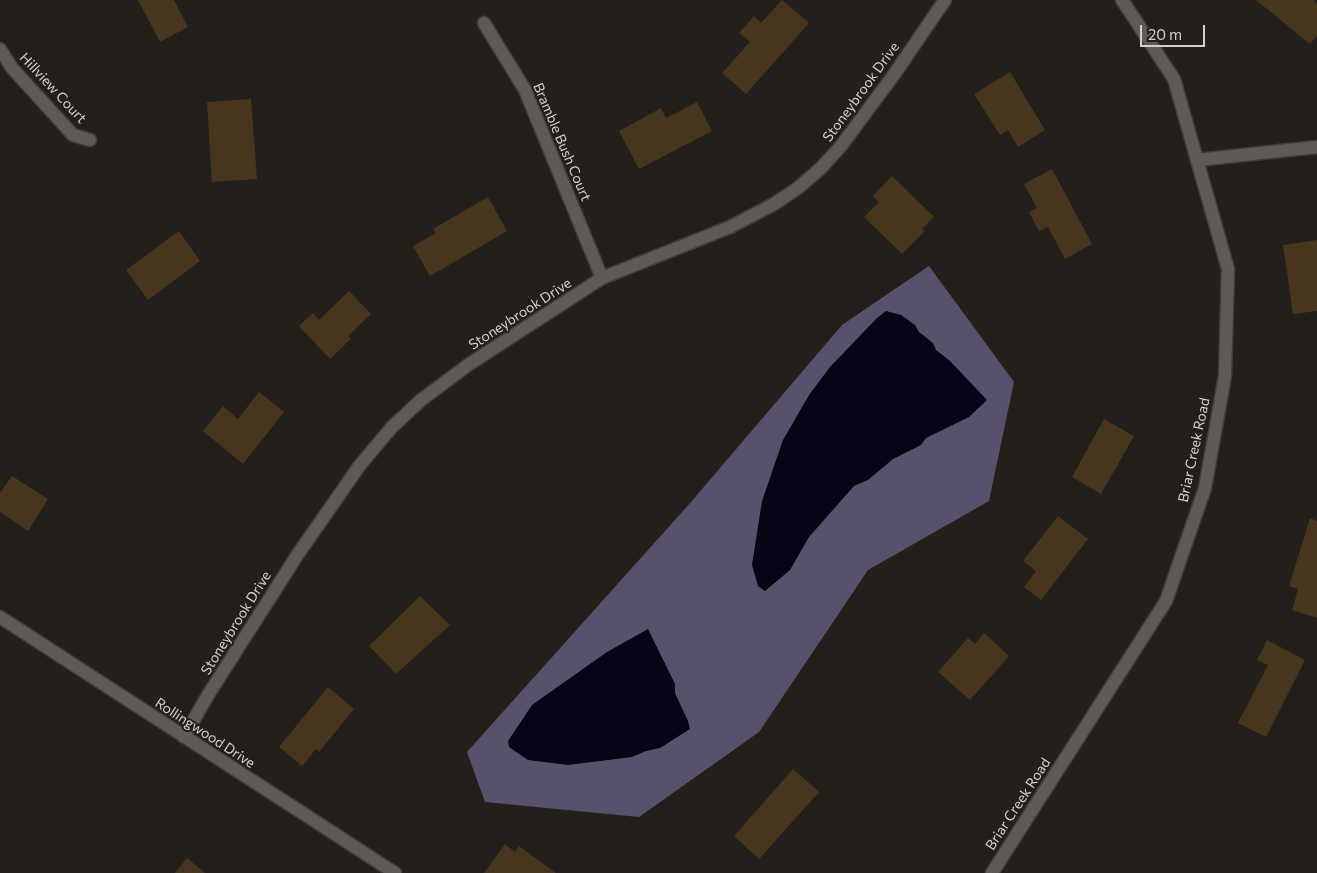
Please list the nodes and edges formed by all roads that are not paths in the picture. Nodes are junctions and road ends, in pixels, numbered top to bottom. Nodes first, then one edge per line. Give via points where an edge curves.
1 (945, 0) edge
2 (1122, 0) edge
3 (484, 23) dead end
4 (0, 49) edge
5 (90, 140) dead end
6 (1317, 147) edge
7 (1197, 160) junction
8 (602, 278) junction
9 (0, 618) edge
10 (184, 738) junction
11 (395, 873) edge
12 (992, 873) edge

1 - 8 street, Stoneybrook Drive via 841,146 798,188 730,227
2 - 7 street, Briar Creek Road via 1174,79
3 - 8 street, Bramble Bush Court via 525,90
4 - 5 street, Hillview Court via 12,68 73,135
6 - 7 street
7 - 12 street, Briar Creek Road via 1228,269 1225,376 1205,488 1166,601
8 - 10 street, Stoneybrook Drive via 468,365 421,400 392,427 360,465 298,554
9 - 10 street, Rollingwood Drive
10 - 11 street, Rollingwood Drive

